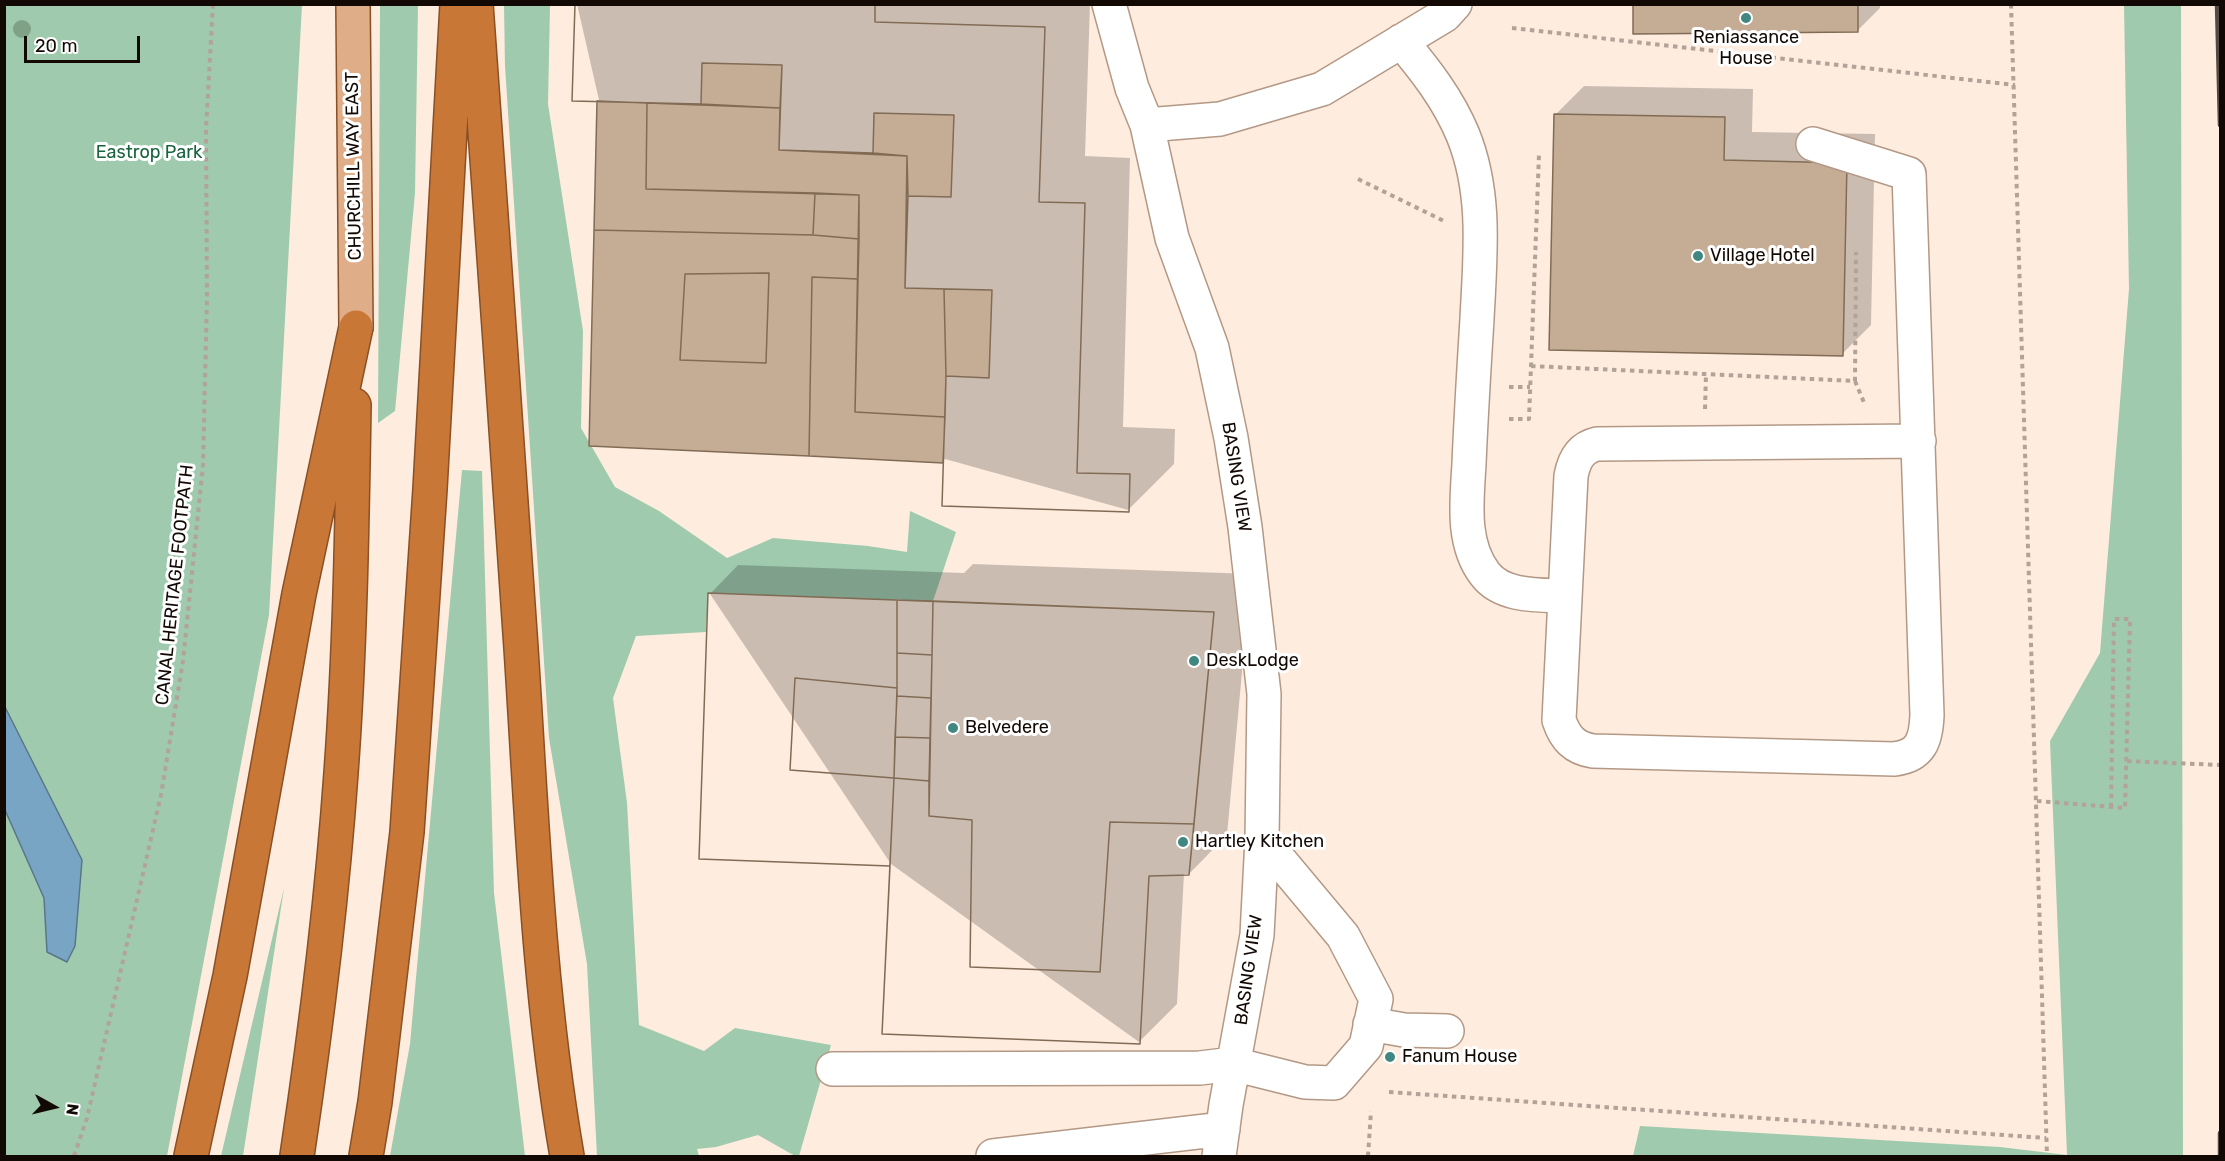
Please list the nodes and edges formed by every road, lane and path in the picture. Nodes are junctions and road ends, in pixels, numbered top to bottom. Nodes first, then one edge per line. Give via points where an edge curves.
1 (213, 4) edge
2 (353, 4) edge
3 (457, 4) edge
4 (476, 4) edge
5 (1109, 4) edge
6 (1455, 4) edge
7 (2011, 4) edge
8 (1512, 28) dead end
9 (1401, 41) junction
10 (2014, 85) junction
11 (1147, 125) junction
12 (1813, 144) dead end
13 (1539, 154) dead end
14 (1359, 179) dead end
15 (1451, 224) dead end
16 (1856, 252) dead end
17 (356, 327) junction
18 (1531, 366) junction
19 (1512, 387) dead end
20 (1530, 387) junction
21 (1509, 429) dead end
22 (1919, 441) junction
23 (1565, 596) junction
24 (2127, 761) junction
25 (2220, 765) edge
26 (2037, 801) junction
27 (2111, 807) junction
28 (1262, 839) junction
29 (1370, 1024) junction
30 (1447, 1031) dead end
31 (1233, 1064) junction
32 (833, 1069) dead end
33 (1389, 1092) dead end
34 (1371, 1112) dead end
35 (2046, 1138) junction
36 (1221, 1143) edge
37 (1110, 1150) edge
38 (74, 1156) edge
39 (192, 1156) edge
40 (297, 1156) edge
41 (366, 1156) edge
42 (567, 1156) edge
43 (1011, 1156) edge
44 (1368, 1156) edge
45 (2047, 1156) edge

1 - 38 path, CANAL HERITAGE FOOTPATH via 206,129 203,465 183,661 161,795 87,1118
2 - 17 main road, CHURCHILL WAY EAST
3 - 41 highway via 407,832
4 - 42 highway via 549,1044
5 - 11 street, BASING VIEW via 1132,88
6 - 9 street
7 - 10 path
8 - 10 path
9 - 11 street via 1322,89 1220,119
9 - 23 street via 1437,84 1453,114 1472,160 1477,189 1481,244 1467,496 1469,540 1486,576 1500,585 1514,592
10 - 26 path
11 - 28 street, BASING VIEW via 1172,238 1212,348 1245,527 1264,694
12 - 22 street via 1909,174
13 - 18 path
14 - 15 path
16 - 18 path via 1855,381
17 - 39 highway via 299,594 230,976
17 - 40 highway via 351,573 341,772 315,1032
18 - 20 path
19 - 20 path
20 - 21 path via 1529,420 1509,418
22 - 23 street via 1588,446 1572,468
22 - 23 street via 1927,716 1925,738 1909,756 1894,759 1583,749 1567,738 1559,720
24 - 25 path
24 - 27 path via 2125,808
24 - 27 path via 2130,619 2114,619
26 - 27 path
26 - 35 path
28 - 29 street via 1343,936 1376,999
28 - 31 street, BASING VIEW via 1257,935
29 - 30 street
29 - 31 street via 1366,1046 1334,1083 1305,1082
31 - 32 street via 1200,1068
31 - 36 street, BASING VIEW
33 - 35 path
34 - 44 path
35 - 45 path
36 - 37 street
37 - 43 street

